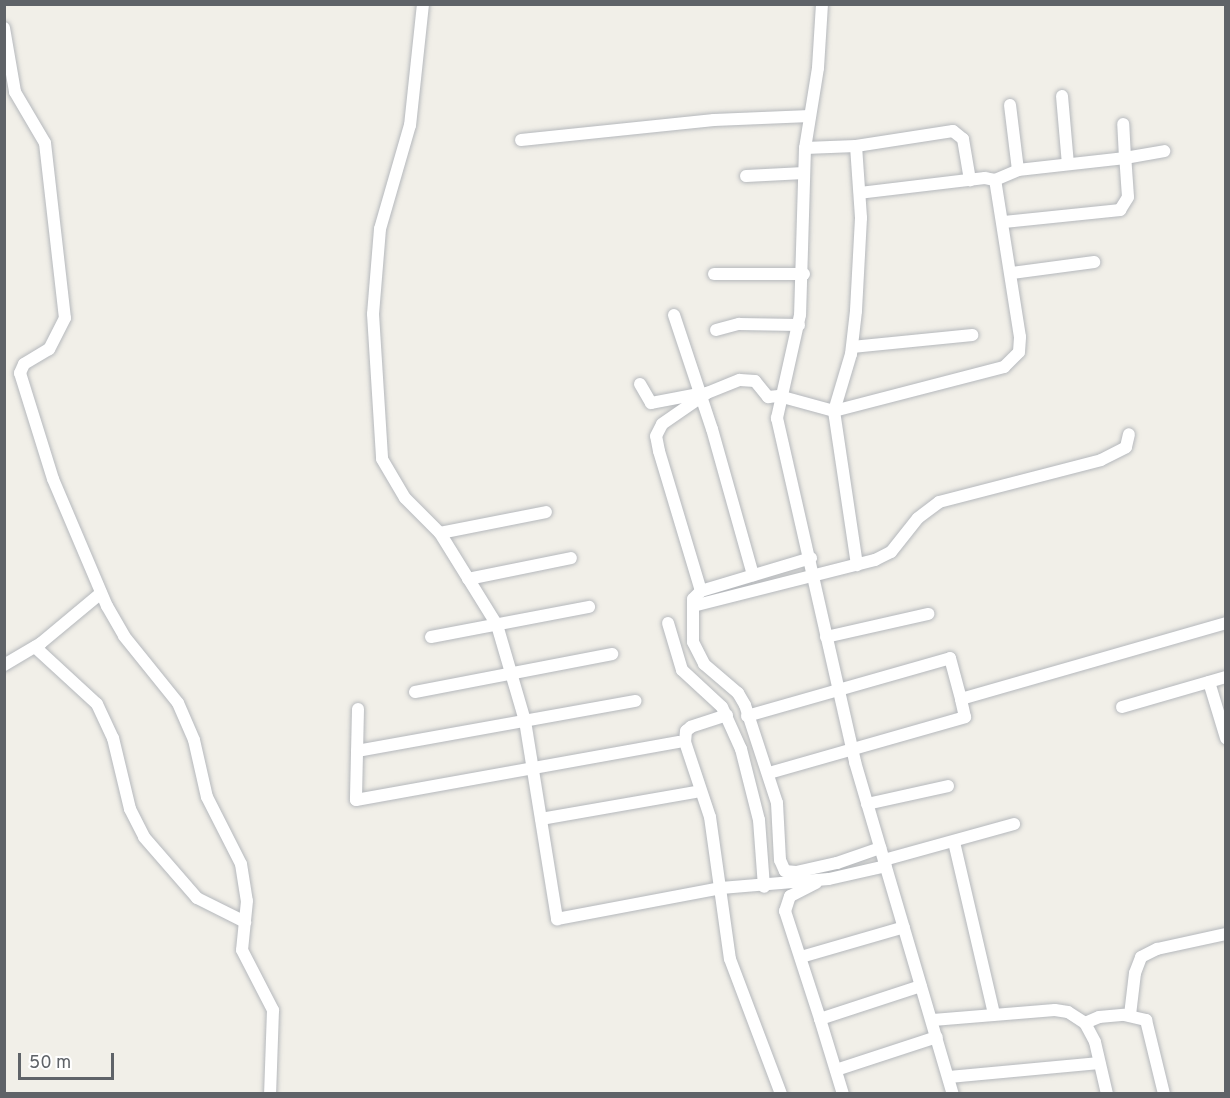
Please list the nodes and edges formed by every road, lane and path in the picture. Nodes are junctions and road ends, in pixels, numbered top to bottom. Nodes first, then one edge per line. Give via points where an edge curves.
1 (423, 4) edge
2 (822, 4) edge
3 (4, 28) edge
4 (1062, 96) dead end
5 (1010, 105) dead end
6 (810, 116) junction
7 (1123, 124) dead end
8 (521, 140) dead end
9 (856, 146) junction
10 (805, 148) junction
11 (1164, 151) dead end
12 (1125, 158) junction
13 (1068, 164) junction
14 (1018, 170) junction
15 (804, 173) junction
16 (746, 176) dead end
17 (970, 180) junction
18 (996, 180) junction
19 (860, 193) junction
20 (1004, 222) junction
21 (1094, 262) dead end
22 (1012, 273) junction
23 (714, 274) dead end
24 (804, 274) junction
25 (674, 315) dead end
26 (799, 325) junction
27 (716, 330) dead end
28 (972, 335) dead end
29 (852, 348) junction
30 (640, 384) dead end
31 (699, 396) junction
32 (779, 396) junction
33 (834, 411) junction
34 (1129, 434) dead end
35 (546, 512) dead end
36 (440, 533) junction
37 (571, 558) dead end
38 (811, 558) junction
39 (857, 565) junction
40 (815, 574) junction
41 (753, 575) junction
42 (468, 579) junction
43 (701, 591) junction
44 (101, 593) junction
45 (693, 606) junction
46 (590, 607) dead end
47 (928, 614) dead end
48 (1226, 622) edge
49 (668, 623) dead end
50 (497, 625) junction
51 (431, 637) dead end
52 (826, 638) junction
53 (35, 647) junction
54 (612, 654) dead end
55 (4, 665) edge
56 (513, 673) junction
57 (1226, 677) edge
58 (1209, 682) junction
59 (837, 689) junction
60 (415, 692) dead end
61 (961, 699) junction
62 (636, 701) dead end
63 (1122, 707) dead end
64 (358, 709) dead end
65 (727, 715) junction
66 (747, 716) junction
67 (525, 721) junction
68 (1226, 738) edge
69 (679, 742) dead end
70 (853, 748) junction
71 (357, 751) junction
72 (532, 768) junction
73 (769, 773) junction
74 (948, 786) dead end
75 (695, 792) dead end
76 (867, 804) junction
77 (541, 819) junction
78 (1014, 824) dead end
79 (954, 842) junction
80 (883, 858) junction
81 (823, 879) junction
82 (764, 887) junction
83 (721, 888) junction
84 (245, 922) junction
85 (904, 927) junction
86 (1226, 934) edge
87 (801, 957) junction
88 (921, 986) junction
89 (994, 1014) junction
90 (1130, 1015) junction
91 (820, 1019) junction
92 (933, 1020) junction
93 (1085, 1023) junction
94 (938, 1037) junction
95 (1099, 1063) junction
96 (836, 1070) junction
97 (949, 1077) junction
98 (951, 1093) edge
99 (270, 1094) edge
100 (781, 1094) edge
101 (843, 1094) edge
102 (1107, 1094) edge
103 (1164, 1094) edge

1 - 36 street via 410,125 380,229 373,314 375,387 382,459 391,481
2 - 6 street
3 - 44 street via 15,92 45,143 65,318 50,349 24,364 20,373 53,479
4 - 13 street
5 - 14 street
6 - 8 street via 714,120
6 - 10 street
7 - 12 street
9 - 10 street
9 - 17 street via 953,131 963,139
9 - 19 street
10 - 15 street
11 - 12 street
12 - 13 street
12 - 20 street via 1128,198 1124,208
13 - 14 street
14 - 18 street
15 - 16 street
15 - 24 street
17 - 18 street
17 - 19 street
18 - 20 street
19 - 29 street via 860,263
20 - 22 street
21 - 22 street
22 - 33 street via 1021,344 1014,359 1004,367
23 - 24 street
24 - 26 street
25 - 31 street
26 - 27 street via 739,324
26 - 32 street
28 - 29 street
29 - 33 street
30 - 31 street via 651,403
31 - 32 street via 725,384 749,380 758,384 765,396
31 - 41 street
31 - 43 street via 662,424 656,436
32 - 33 street
32 - 38 street via 779,429
33 - 39 street
34 - 39 street via 1126,447 1101,460 939,502 918,518 891,552
35 - 36 street
36 - 42 street
37 - 42 street
38 - 40 street
38 - 41 street
39 - 40 street
40 - 45 street
40 - 52 street
41 - 43 street
42 - 50 street
43 - 45 street via 694,596
44 - 53 street
44 - 84 street via 124,636 178,703 194,740 207,797 241,864
45 - 66 street via 693,642 699,657 738,693
46 - 50 street
47 - 52 street
48 - 61 street
49 - 65 street via 682,670 718,701
50 - 51 street
50 - 56 street
52 - 59 street
53 - 55 street
53 - 84 street via 82,687 101,711 113,738 130,809 144,837 197,898
54 - 56 street
56 - 60 street
56 - 67 street
57 - 58 street
58 - 63 street
58 - 68 street
59 - 61 street via 950,658
59 - 66 street
59 - 70 street
61 - 70 street via 965,717
62 - 67 street
64 - 71 street
65 - 82 street via 750,777 759,820
65 - 83 street via 691,727 684,736 710,817
66 - 73 street
67 - 71 street
67 - 72 street
69 - 72 street
70 - 73 street
70 - 76 street
71 - 72 street via 356,800
72 - 77 street
73 - 80 street via 777,803 780,860 785,871
74 - 76 street
75 - 77 street
76 - 80 street
77 - 83 street via 557,920
78 - 79 street
79 - 80 street
79 - 89 street
80 - 81 street
80 - 85 street
81 - 82 street
81 - 87 street via 790,896 785,903 787,924
82 - 83 street
83 - 100 street via 730,959
84 - 99 street via 242,950 273,1010
85 - 87 street
85 - 88 street
86 - 90 street via 1157,949 1141,957
87 - 91 street
88 - 91 street
88 - 92 street
89 - 92 street
89 - 93 street via 1055,1010
90 - 93 street via 1099,1017
90 - 103 street via 1146,1020
91 - 96 street
92 - 94 street
93 - 95 street via 1095,1042
94 - 96 street
94 - 97 street
95 - 97 street
95 - 102 street
96 - 101 street
97 - 98 street

